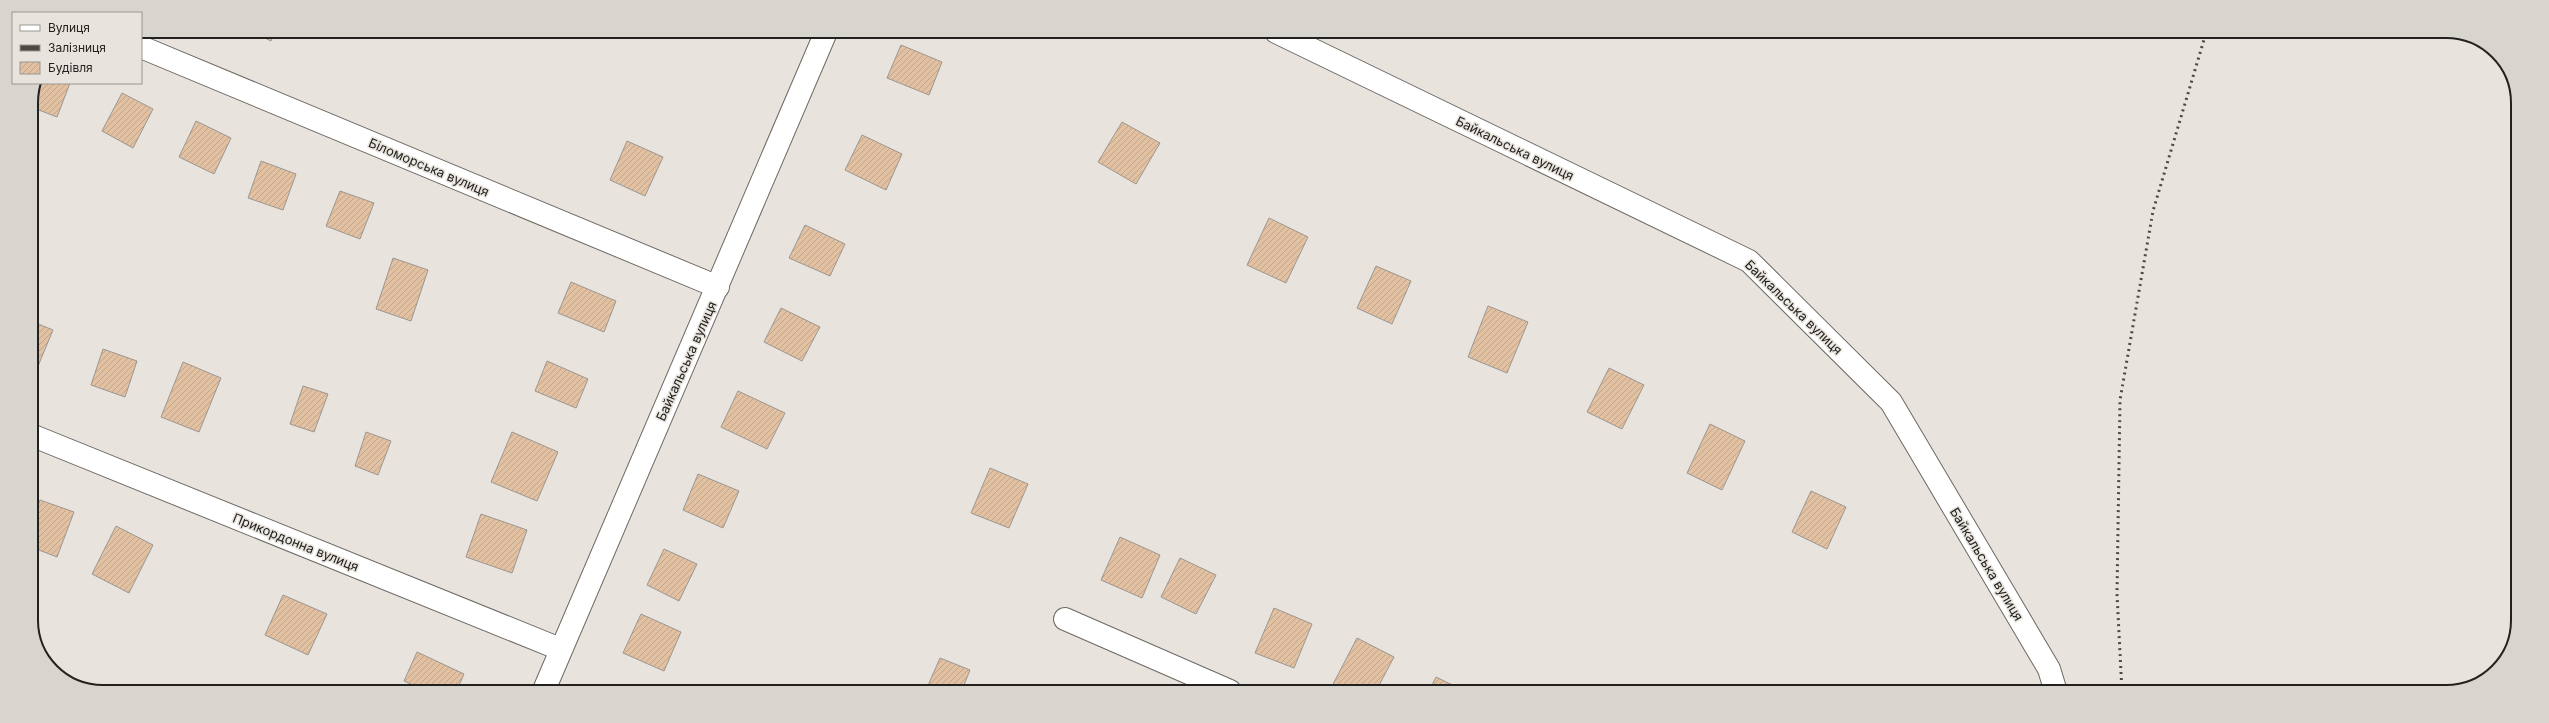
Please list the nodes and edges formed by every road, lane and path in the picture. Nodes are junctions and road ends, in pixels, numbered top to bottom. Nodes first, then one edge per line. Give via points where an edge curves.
1 (823, 38) edge
2 (1288, 38) edge
3 (142, 47) edge
4 (718, 287) junction
5 (38, 437) edge
6 (1065, 619) dead end
7 (560, 649) junction
8 (546, 685) edge
9 (1216, 685) edge
10 (2054, 685) edge

1 - 4 street, Байкальська вулиця
2 - 10 street, Байкальська вулиця via 1748,261 1891,402 2049,668
3 - 4 street, Біломорська вулиця
4 - 7 street, Байкальська вулиця
5 - 7 street, Прикордонна вулиця
6 - 9 street
7 - 8 street, Байкальська вулиця

